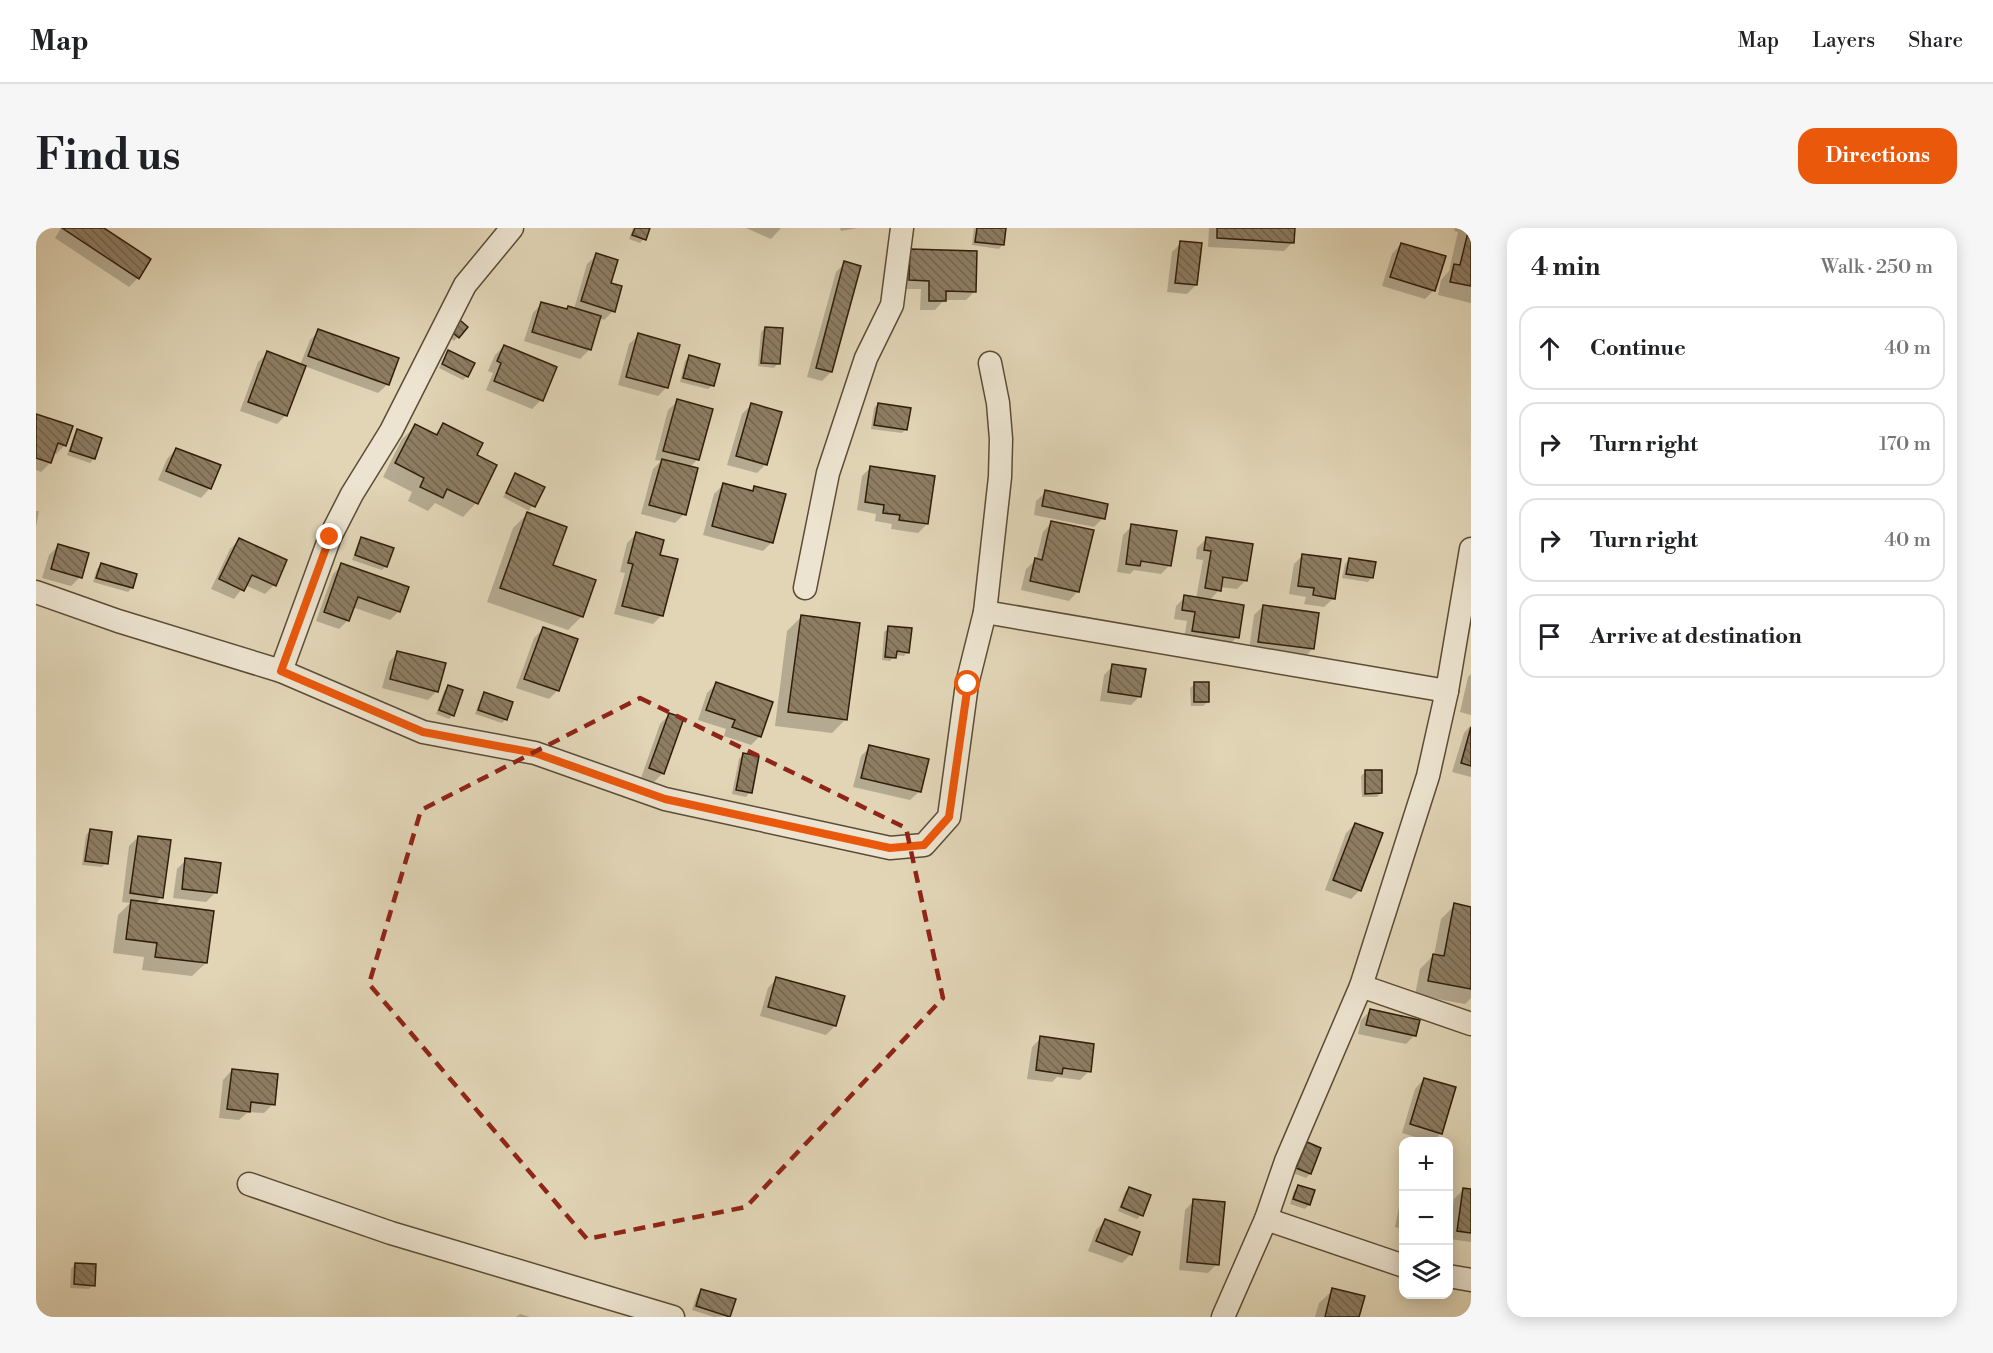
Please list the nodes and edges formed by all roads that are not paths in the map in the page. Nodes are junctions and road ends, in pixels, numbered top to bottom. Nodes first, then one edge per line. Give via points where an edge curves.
1 (512, 228) edge
2 (902, 228) edge
3 (990, 363) dead end
4 (1471, 549) edge
5 (806, 588) dead end
6 (36, 592) edge
7 (985, 612) junction
8 (281, 671) junction
9 (1447, 691) junction
10 (1361, 986) junction
11 (1471, 1024) edge
12 (249, 1184) dead end
13 (1266, 1219) junction
14 (1399, 1264) edge
15 (1453, 1277) edge
16 (1471, 1281) edge
17 (627, 1310) edge
18 (674, 1317) edge
19 (1223, 1317) edge

1 - 8 street via 465,285 391,431 352,494 330,537
2 - 5 street via 892,305 866,358 828,473
3 - 7 street via 1001,439
4 - 9 street
6 - 8 street
7 - 8 street via 968,684 949,817 924,845 890,848 665,799 535,753 423,732
7 - 9 street
9 - 10 street via 1428,776
10 - 11 street
10 - 13 street via 1286,1161
12 - 17 street
13 - 14 street
13 - 19 street
15 - 16 street
17 - 18 street

